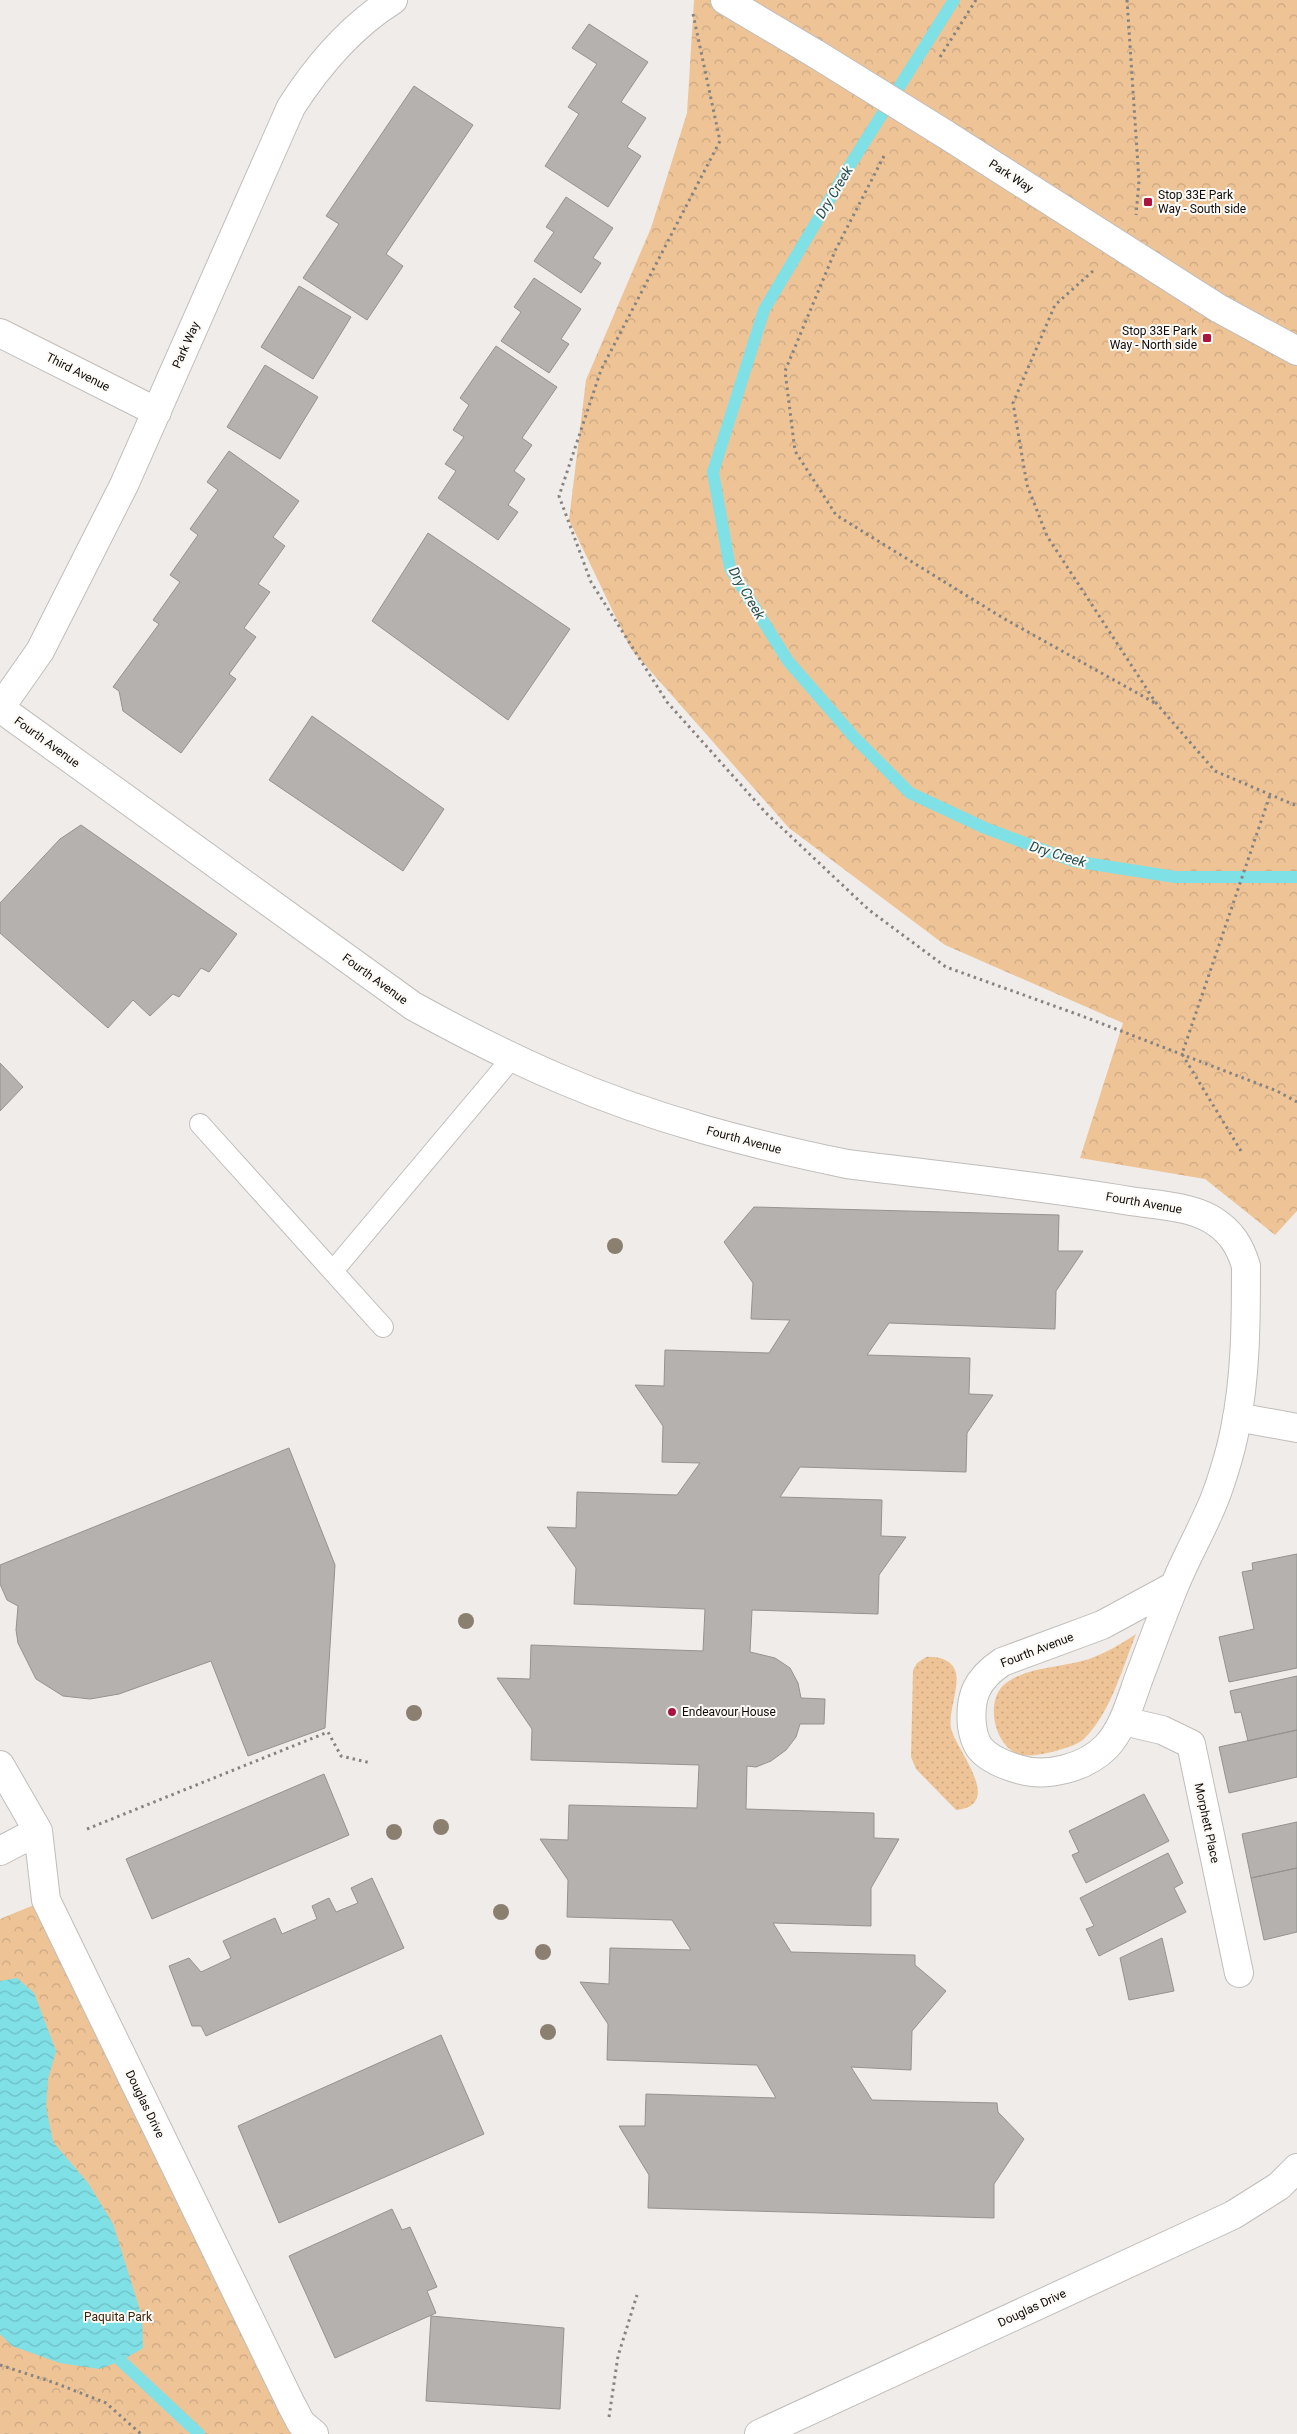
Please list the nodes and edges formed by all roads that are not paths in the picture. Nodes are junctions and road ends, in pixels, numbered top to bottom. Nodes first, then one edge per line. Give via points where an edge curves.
1 (393, 0) edge
2 (725, 0) edge
3 (0, 332) edge
4 (1297, 351) edge
5 (157, 412) junction
6 (0, 708) edge
7 (512, 1058) junction
8 (200, 1124) dead end
9 (333, 1271) junction
10 (383, 1326) dead end
11 (1237, 1416) junction
12 (1297, 1428) edge
13 (1174, 1586) junction
14 (1122, 1721) junction
15 (0, 1765) edge
16 (38, 1830) junction
17 (0, 1851) edge
18 (1239, 1973) dead end
19 (1297, 2168) edge
20 (314, 2434) edge
21 (759, 2434) edge

1 - 5 street, Park Way via 332,51 291,108
2 - 4 street, Park Way, bridge via 945,134 1218,308
3 - 5 street, Third Avenue
5 - 6 street, Park Way via 40,651
6 - 7 street, Fourth Avenue via 413,1006
7 - 9 lane
7 - 11 street, Fourth Avenue via 614,1100 741,1140 847,1164 1102,1196 1195,1212 1212,1220 1232,1235 1242,1251 1246,1266 1244,1369
8 - 9 lane
9 - 10 lane
11 - 12 street
11 - 13 street, Fourth Avenue via 1210,1510
13 - 14 street, Fourth Avenue
13 - 14 street, Fourth Avenue via 1102,1625 1002,1662 990,1670 972,1699 973,1734 979,1747 992,1759 1029,1773 1064,1769 1085,1761 1106,1747
14 - 18 street, Morphett Place via 1162,1730 1191,1744
15 - 16 street, Douglas Drive
16 - 17 street
16 - 20 street, Douglas Drive via 46,1900 284,2388 302,2423
19 - 21 street, Douglas Drive via 1279,2186 1233,2215

